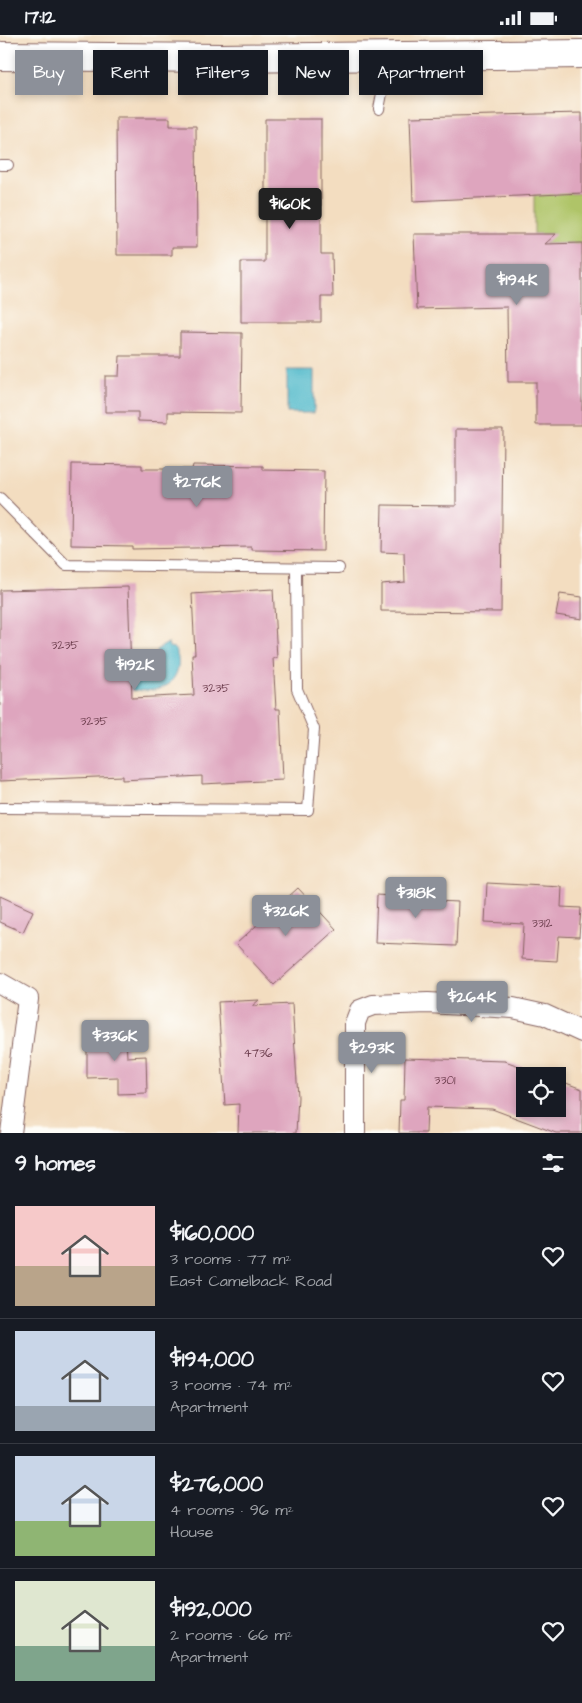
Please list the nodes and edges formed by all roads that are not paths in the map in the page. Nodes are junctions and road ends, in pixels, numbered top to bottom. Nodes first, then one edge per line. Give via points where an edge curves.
1 (390, 46) edge
2 (582, 54) edge
3 (0, 56) edge
4 (379, 109) dead end
5 (0, 498) edge
6 (339, 567) dead end
7 (296, 568) junction
8 (0, 808) edge
9 (0, 983) edge
10 (582, 1033) edge
11 (11, 1133) edge
12 (355, 1133) edge

1 - 2 main road
1 - 3 main road via 211,58
1 - 4 lane
5 - 7 lane via 66,565
6 - 7 lane
7 - 8 lane via 297,689 314,729 308,810
9 - 11 street via 28,999
10 - 12 street via 545,1015 513,1008 428,1003 373,1005 360,1010 355,1023

